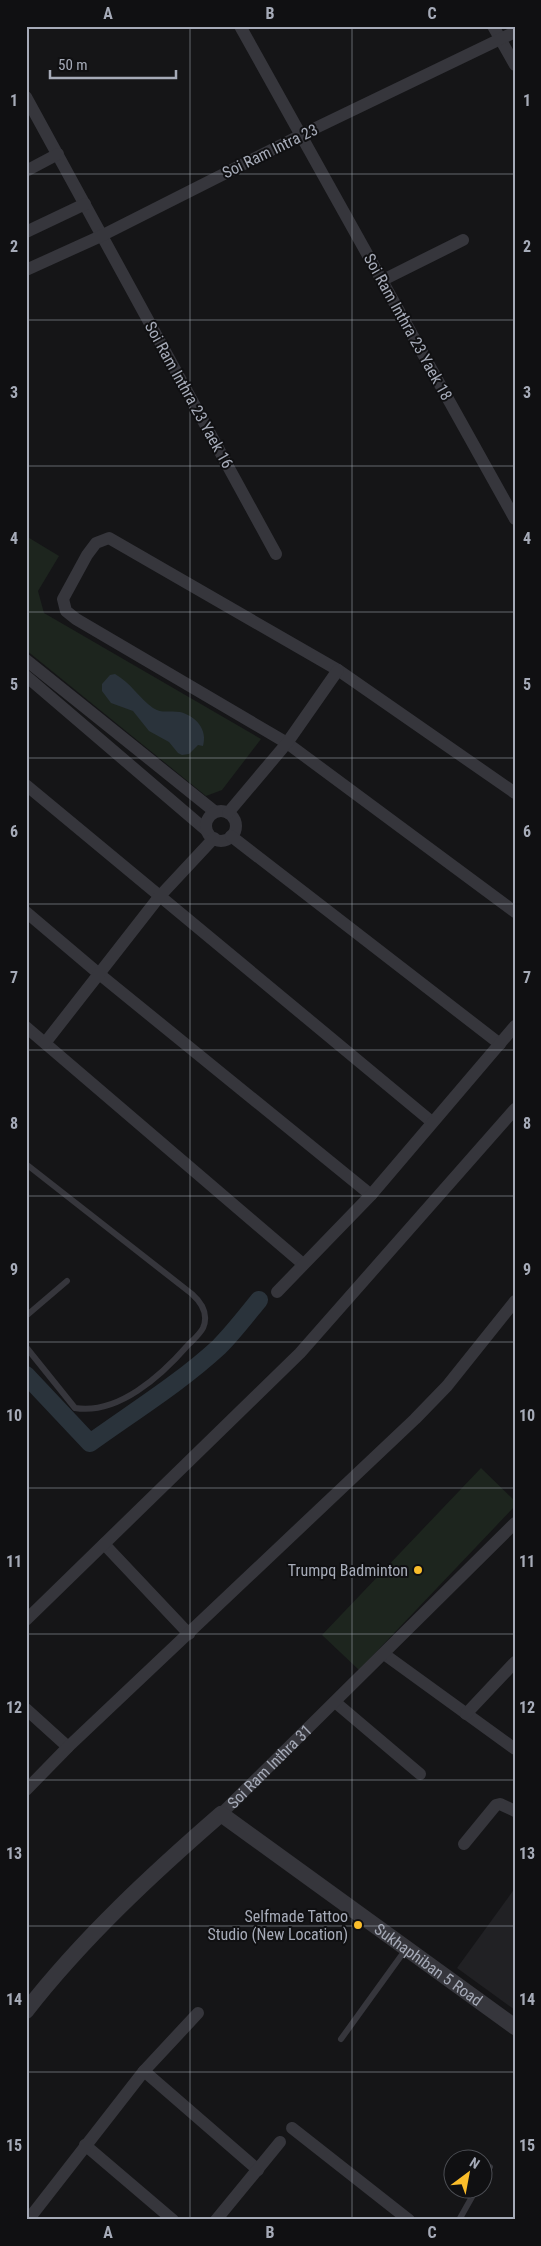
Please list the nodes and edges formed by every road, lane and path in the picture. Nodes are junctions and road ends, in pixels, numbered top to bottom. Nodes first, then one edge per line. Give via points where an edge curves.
1 (240, 26) edge
2 (493, 26) edge
3 (515, 32) edge
4 (500, 39) junction
5 (515, 65) edge
6 (26, 97) edge
7 (301, 135) junction
8 (58, 154) junction
9 (26, 171) edge
10 (85, 204) junction
11 (26, 232) edge
12 (101, 236) junction
13 (463, 240) dead end
14 (26, 270) edge
15 (382, 280) junction
16 (515, 519) edge
17 (276, 554) dead end
18 (26, 660) edge
19 (338, 670) junction
20 (26, 676) edge
21 (287, 743) junction
22 (26, 785) edge
23 (515, 793) edge
24 (214, 811) junction
25 (228, 814) junction
26 (210, 834) junction
27 (231, 836) junction
28 (159, 897) junction
29 (26, 912) edge
30 (515, 912) edge
31 (98, 973) junction
32 (515, 1026) edge
33 (26, 1027) edge
34 (45, 1043) junction
35 (500, 1044) junction
36 (515, 1109) edge
37 (432, 1122) junction
38 (26, 1164) edge
39 (371, 1195) junction
40 (303, 1264) junction
41 (67, 1281) dead end
42 (277, 1292) dead end
43 (515, 1301) edge
44 (26, 1316) edge
45 (26, 1347) edge
46 (515, 1523) edge
47 (104, 1544) junction
48 (26, 1620) edge
49 (190, 1634) junction
50 (384, 1654) junction
51 (515, 1662) edge
52 (335, 1702) junction
53 (26, 1709) edge
54 (466, 1714) junction
55 (68, 1747) junction
56 (515, 1749) edge
57 (420, 1774) dead end
58 (26, 1790) edge
59 (515, 1811) edge
60 (221, 1814) junction
61 (464, 1844) dead end
62 (406, 1949) junction
63 (26, 2011) edge
64 (198, 2013) dead end
65 (515, 2027) edge
66 (341, 2038) dead end
67 (144, 2071) junction
68 (292, 2128) dead end
69 (280, 2142) dead end
70 (85, 2145) junction
71 (258, 2170) junction
72 (471, 2198) edge
73 (29, 2219) edge
74 (173, 2220) edge
75 (216, 2220) edge
76 (409, 2220) edge
77 (458, 2220) edge

1 - 7 street, Soi Ram Inthra 23 Yaek 18
2 - 4 street
3 - 4 street, Soi Ram Intra 23
4 - 5 street
4 - 7 street, Soi Ram Intra 23
6 - 8 street, Soi Ram Inthra 23 Yaek 16
7 - 12 street, Soi Ram Intra 23
7 - 15 street, Soi Ram Inthra 23 Yaek 18
8 - 9 street
8 - 10 street, Soi Ram Inthra 23 Yaek 16
10 - 11 street
10 - 12 street, Soi Ram Inthra 23 Yaek 16
12 - 14 street, Soi Ram Intra 23
12 - 17 street, Soi Ram Inthra 23 Yaek 16
13 - 15 street
15 - 16 street, Soi Ram Inthra 23 Yaek 18
18 - 24 street
19 - 21 street
19 - 21 street via 109,538 96,543 87,555 63,599 66,611
19 - 23 street
20 - 26 street
21 - 25 street
21 - 30 street
22 - 28 street
24 - 25 street
24 - 26 street via 206,822
25 - 27 street via 235,826
26 - 27 street via 222,841
26 - 28 street
27 - 35 street
28 - 31 street
28 - 37 street
29 - 31 street
31 - 34 street
31 - 39 street
32 - 35 street
33 - 34 street
34 - 40 street
35 - 37 street
36 - 47 street via 300,1353
37 - 39 street
38 - 45 lane via 192,1294 201,1302 205,1314 203,1328 173,1362 130,1396 87,1410 74,1408
39 - 40 street
40 - 42 street
41 - 44 lane
43 - 49 street via 447,1386 416,1419
46 - 50 street, Soi Ram Inthra 31
47 - 48 street
47 - 49 street
49 - 55 street
50 - 52 street, Soi Ram Inthra 31
50 - 54 street
51 - 54 street
52 - 57 street
52 - 60 street, Soi Ram Inthra 31
53 - 55 street
54 - 56 street
55 - 58 street
59 - 61 street via 496,1805
60 - 62 street, Sukhaphiban 5 Road
60 - 63 street, Soi Ram Inthra 31 via 174,1854 78,1950
62 - 65 street, Sukhaphiban 5 Road
62 - 66 lane
64 - 67 street
67 - 70 street
67 - 71 street
68 - 76 street
69 - 71 street
70 - 73 street
70 - 74 street
71 - 75 street
72 - 77 lane

